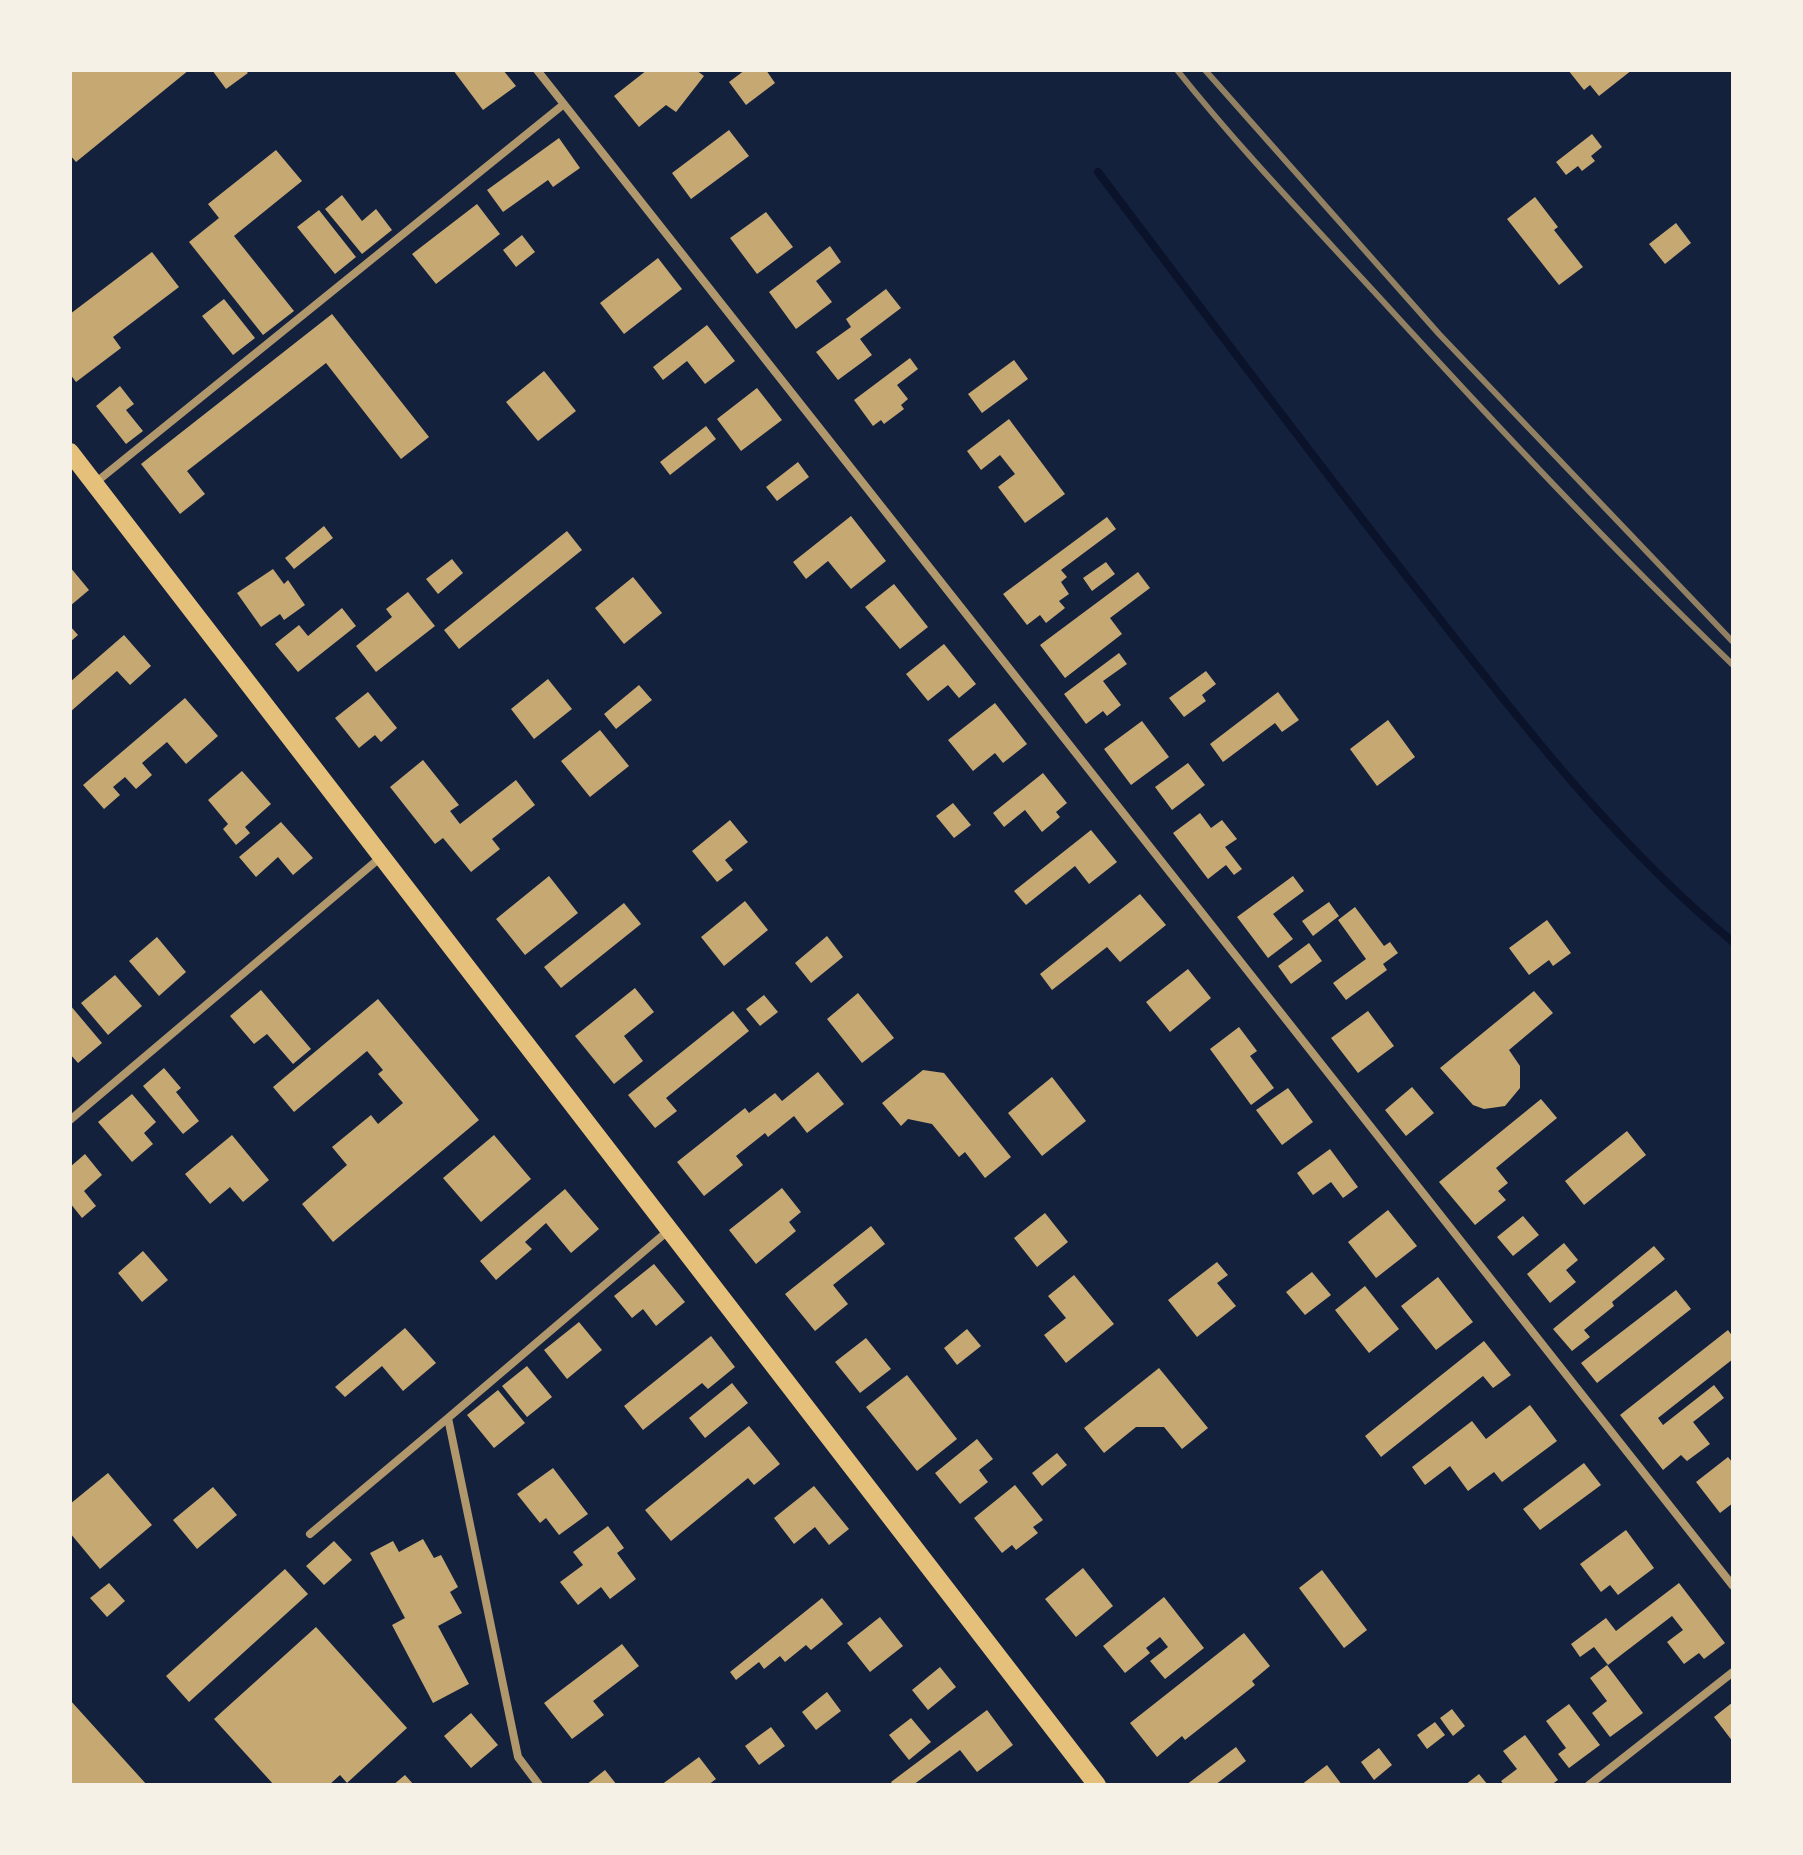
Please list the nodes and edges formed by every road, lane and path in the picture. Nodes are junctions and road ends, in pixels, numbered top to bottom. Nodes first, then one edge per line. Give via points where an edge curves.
1 (537, 70) edge
2 (564, 104) junction
3 (70, 452) edge
4 (94, 484) junction
5 (381, 856) junction
6 (70, 1120) edge
7 (669, 1230) junction
8 (448, 1418) junction
9 (310, 1534) dead end
10 (1733, 1586) edge
11 (1733, 1672) edge
12 (539, 1785) edge
13 (1097, 1785) edge
14 (1589, 1785) edge

1 - 2 street
2 - 4 street
2 - 10 street
3 - 4 main road
4 - 5 main road
5 - 6 street
5 - 7 main road
7 - 8 street
7 - 13 main road
8 - 9 street
8 - 12 street via 518,1757
11 - 14 street

